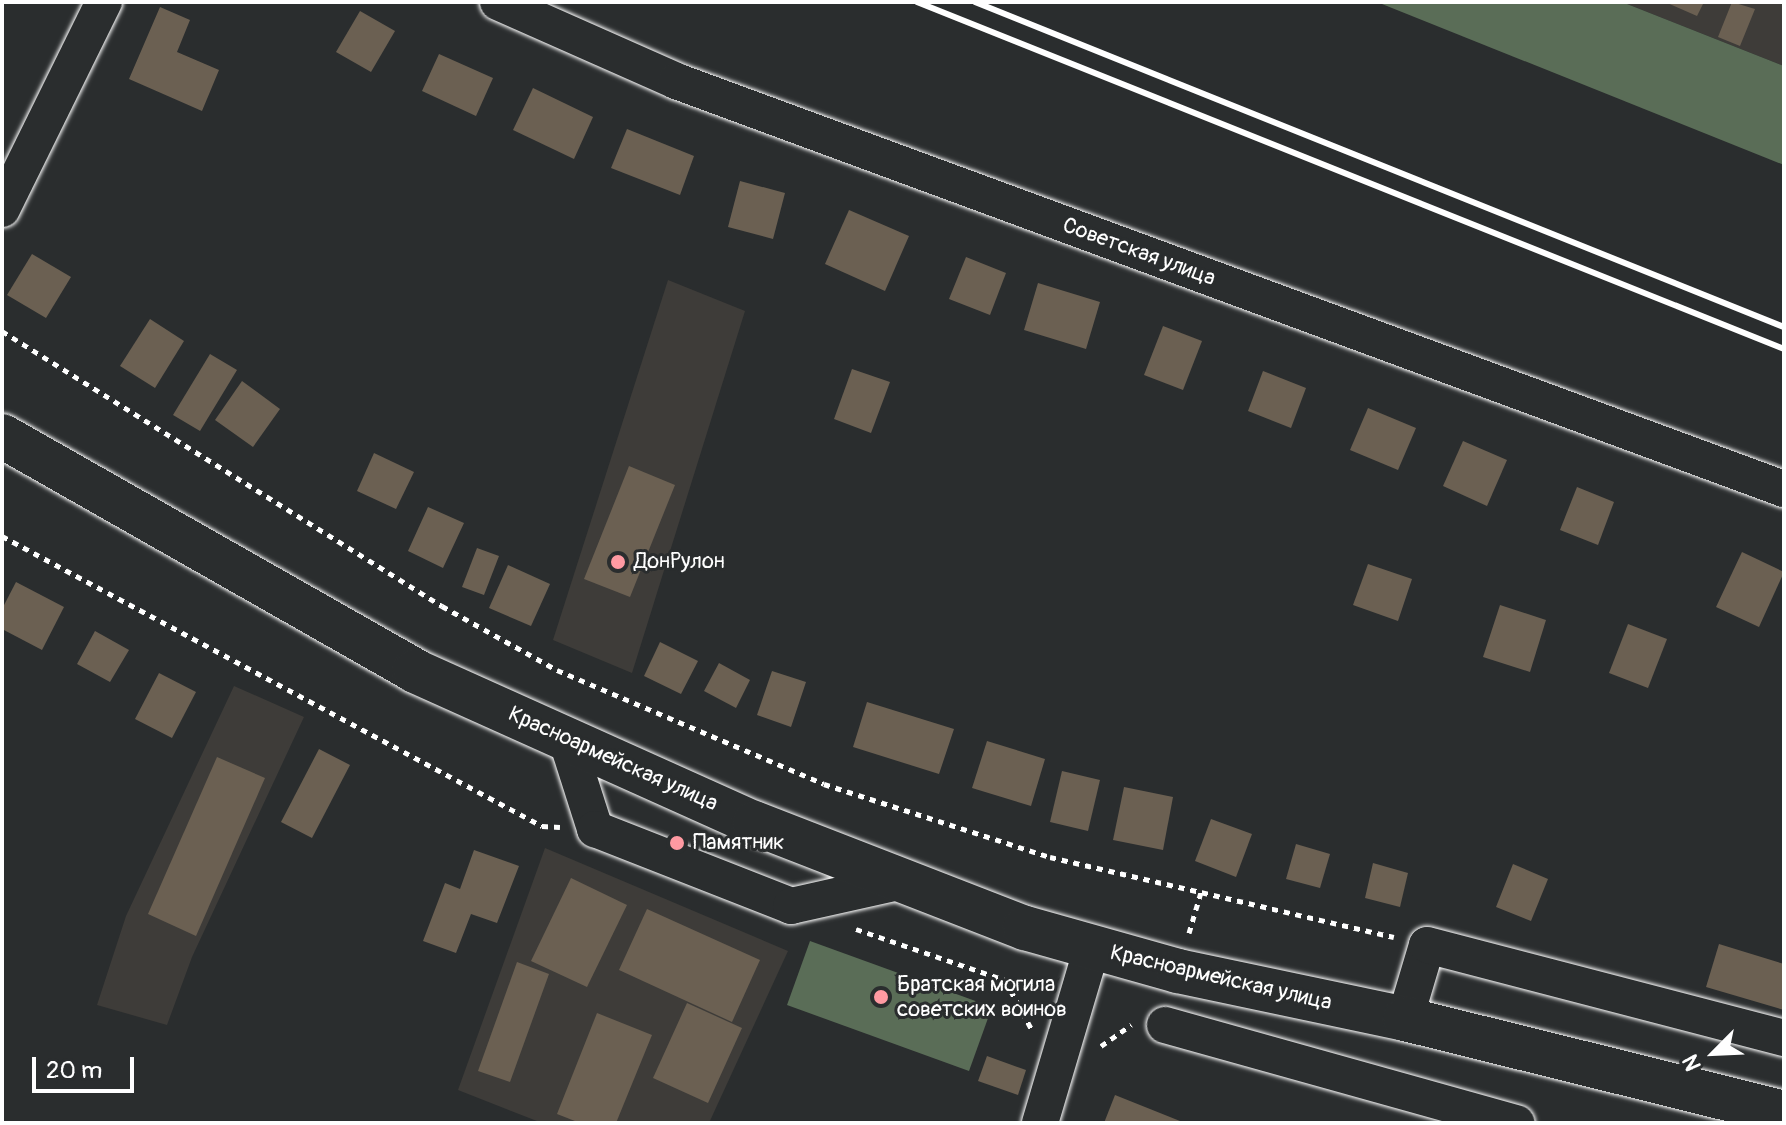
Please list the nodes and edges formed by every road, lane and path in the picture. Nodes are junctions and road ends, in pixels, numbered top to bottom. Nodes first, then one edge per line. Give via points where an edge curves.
1 (104, 2) edge
2 (498, 2) edge
3 (2, 209) edge
4 (2, 331) edge
5 (2, 436) edge
6 (1784, 489) edge
7 (2, 536) edge
8 (566, 738) junction
9 (595, 829) junction
10 (903, 881) junction
11 (848, 926) dead end
12 (1427, 945) junction
13 (1092, 948) junction
14 (1405, 1019) junction
15 (1165, 1025) dead end
16 (1784, 1038) edge
17 (1040, 1044) dead end
18 (1784, 1113) edge
19 (1040, 1123) edge
20 (1517, 1123) edge

1 - 3 street
2 - 6 street, Советская улица via 676,81
4 - 12 path via 442,606 557,670 824,784 1050,857
5 - 8 main road, Красноармейская улица via 415,671
7 - 9 path via 542,826
8 - 9 street
8 - 10 main road, Красноармейская улица via 754,823
9 - 10 street via 791,906
10 - 13 main road, Красноармейская улица
11 - 17 path via 1005,980
12 - 14 street
12 - 16 street
13 - 14 main road, Красноармейская улица
13 - 19 street
14 - 18 main road, Красноармейская улица
15 - 20 street

